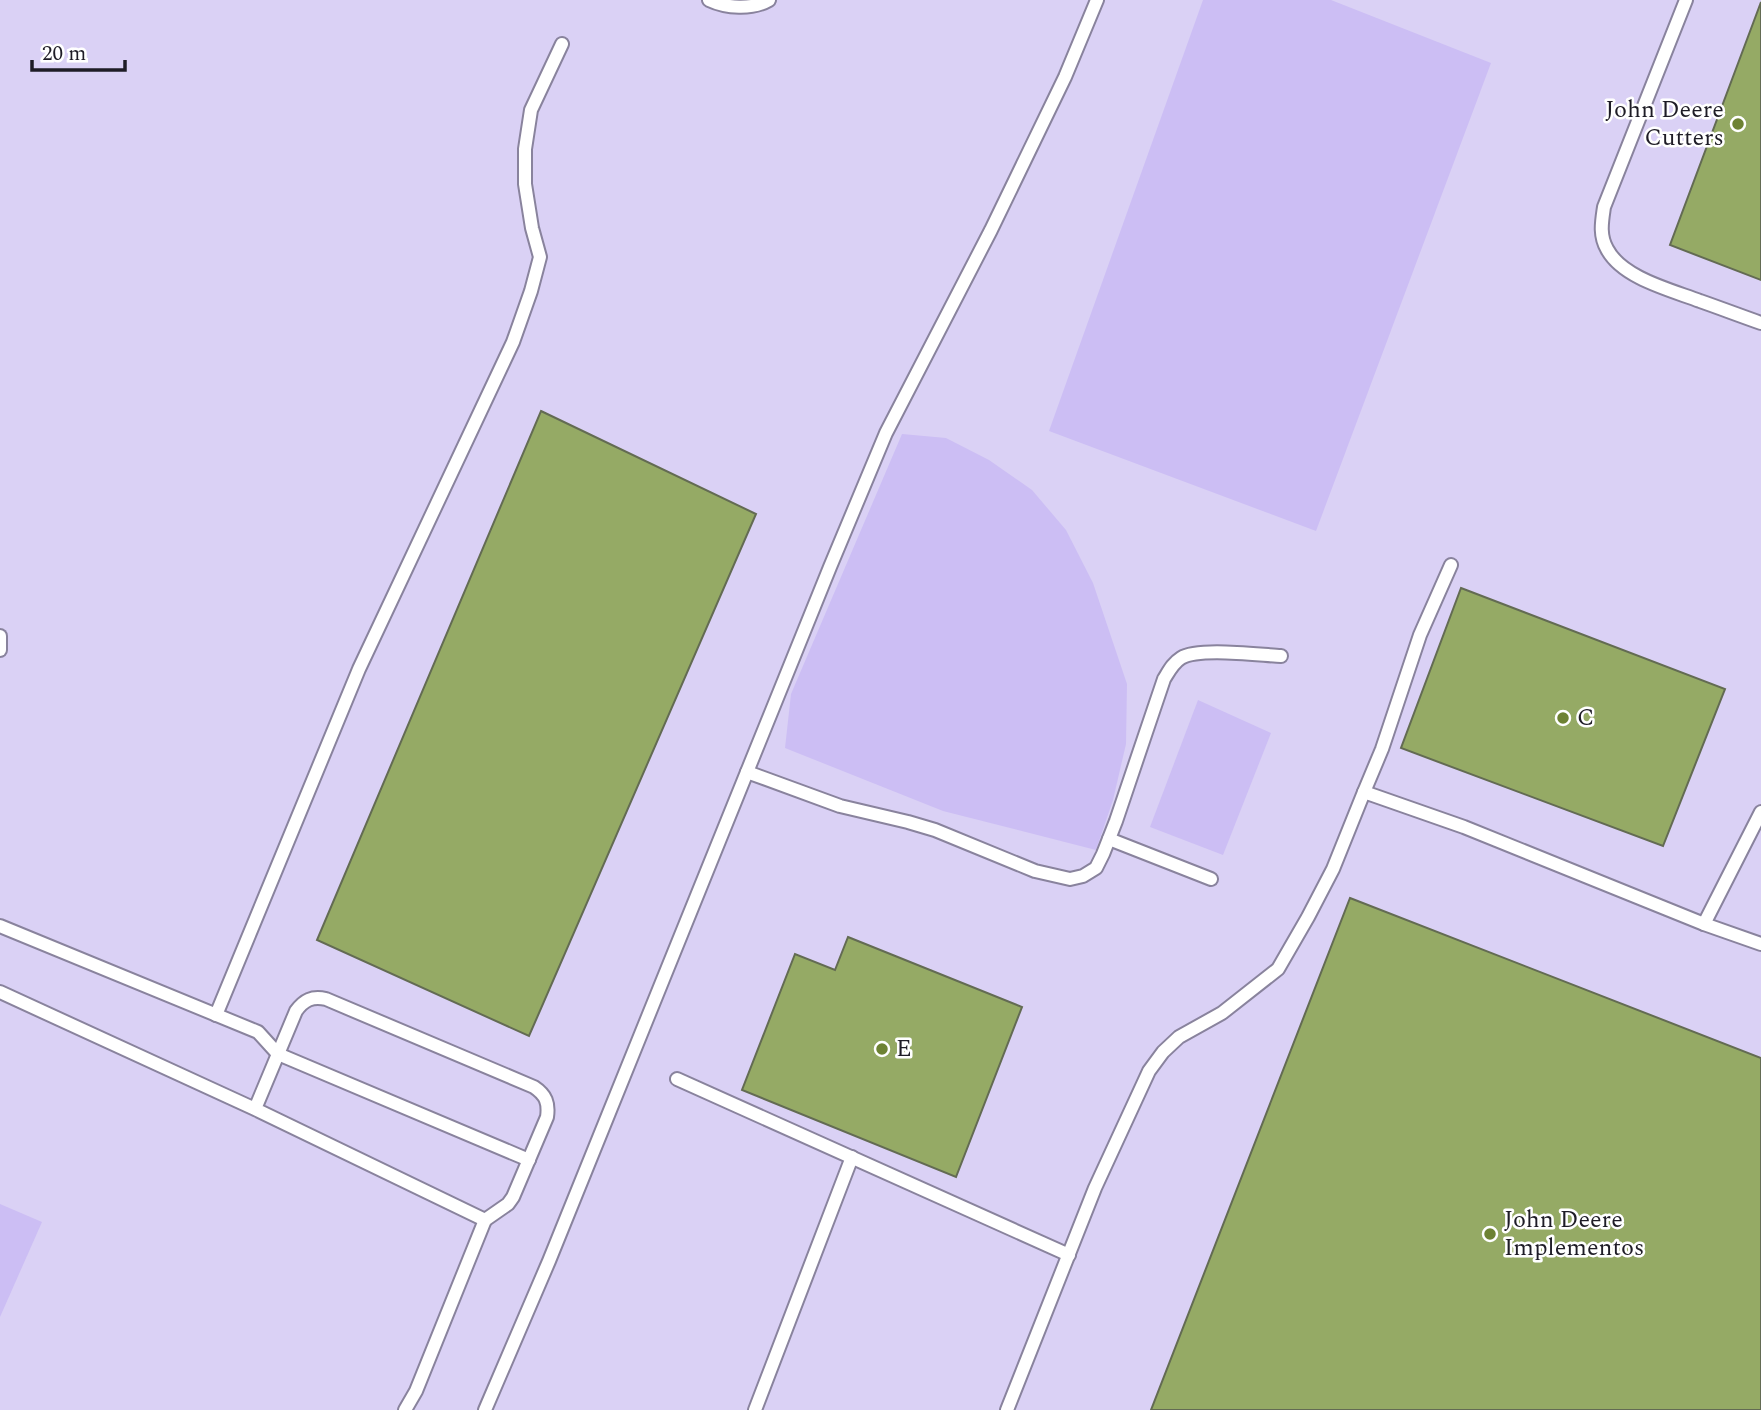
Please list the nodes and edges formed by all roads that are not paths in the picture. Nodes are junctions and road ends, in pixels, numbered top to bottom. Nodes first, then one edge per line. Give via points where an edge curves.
1 (709, 0) edge
2 (769, 0) edge
3 (1097, 0) edge
4 (1686, 0) edge
5 (562, 44) dead end
6 (1761, 323) edge
7 (1451, 565) dead end
8 (0, 636) edge
9 (0, 650) edge
10 (1281, 656) dead end
11 (747, 772) junction
12 (1364, 792) junction
13 (1761, 812) edge
14 (1109, 839) junction
15 (1211, 879) dead end
16 (1704, 924) junction
17 (0, 926) edge
18 (1761, 944) edge
19 (0, 992) edge
20 (216, 1015) junction
21 (278, 1054) junction
22 (677, 1079) dead end
23 (255, 1109) junction
24 (852, 1157) junction
25 (529, 1160) junction
26 (485, 1220) junction
27 (1069, 1255) junction
28 (405, 1410) edge
29 (485, 1410) edge
30 (755, 1410) edge
31 (1007, 1410) edge

1 - 2 lane via 740,8
3 - 11 lane via 991,230 886,433
4 - 6 lane via 1604,207 1603,241 1617,262 1656,285
5 - 20 lane via 531,110 525,149 527,195 540,257 527,304 359,669
7 - 12 lane via 1420,635
8 - 9 lane
10 - 14 lane via 1204,652 1183,656 1173,665 1164,679
11 - 14 lane via 840,806 936,830 1058,877 1083,876 1096,868
11 - 29 lane
12 - 16 lane via 1464,827
12 - 27 lane via 1333,869 1278,969 1222,1013 1179,1037 1149,1071
13 - 16 lane
14 - 15 lane
16 - 18 lane
17 - 20 lane
19 - 23 lane
20 - 21 lane via 258,1032
21 - 23 lane
21 - 25 lane
21 - 25 lane via 296,1011 309,999 326,999 400,1030 542,1092 547,1117
22 - 24 lane
23 - 26 lane
24 - 27 lane
24 - 30 lane
25 - 26 lane via 508,1204
26 - 28 lane
27 - 31 lane

